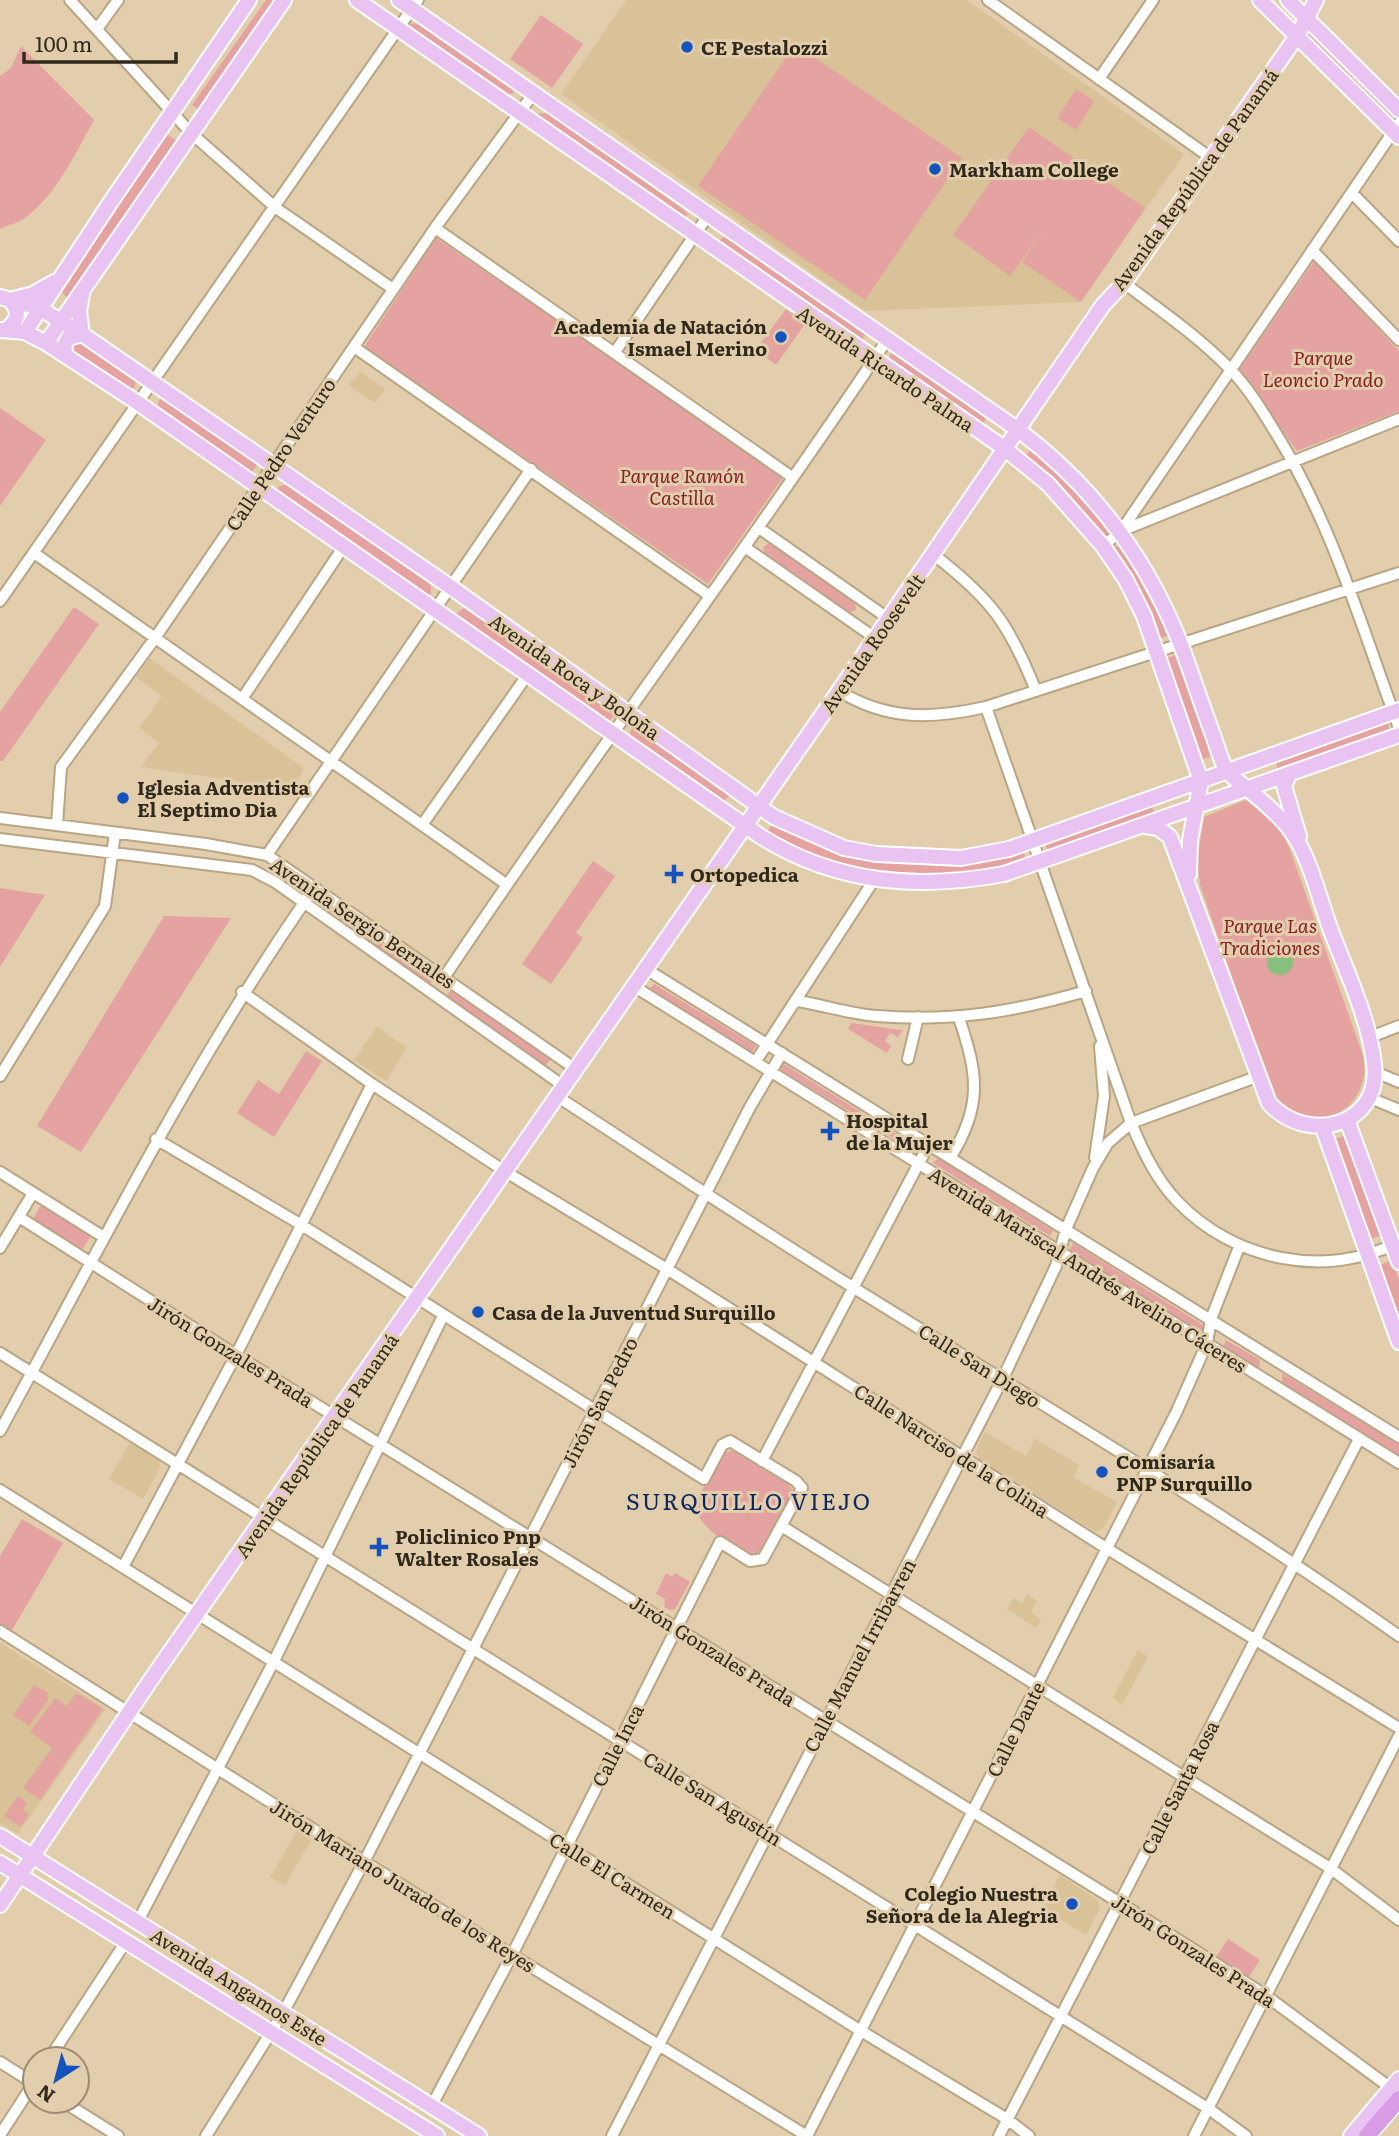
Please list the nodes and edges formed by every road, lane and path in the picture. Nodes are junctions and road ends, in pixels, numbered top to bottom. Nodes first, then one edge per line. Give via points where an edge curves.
1 (70, 0) edge
2 (118, 0) edge
3 (249, 0) edge
4 (284, 0) edge
5 (357, 0) edge
6 (399, 0) edge
7 (988, 0) edge
8 (1153, 0) edge
9 (1260, 0) edge
10 (1288, 0) edge
11 (1316, 0) edge
12 (415, 5) edge
13 (1305, 17) junction
14 (97, 29) junction
15 (398, 29) junction
16 (1294, 33) junction
17 (1099, 79) junction
18 (533, 94) junction
19 (1399, 110) edge
20 (520, 113) junction
21 (173, 114) junction
22 (1397, 130) edge
23 (191, 133) junction
24 (1204, 153) junction
25 (1352, 193) junction
26 (276, 208) junction
27 (707, 217) junction
28 (435, 228) junction
29 (694, 235) junction
30 (1399, 241) edge
31 (1312, 250) junction
32 (1124, 283) junction
33 (55, 284) junction
34 (393, 289) junction
35 (5, 298) edge
36 (78, 298) junction
37 (1108, 298) junction
38 (39, 308) junction
39 (61, 321) junction
40 (3, 330) edge
41 (25, 332) junction
42 (82, 334) junction
43 (887, 340) junction
44 (1399, 340) edge
45 (46, 343) junction
46 (354, 347) junction
47 (615, 352) junction
48 (66, 356) junction
49 (874, 359) junction
50 (1231, 370) junction
51 (151, 382) junction
52 (138, 403) junction
53 (1399, 419) edge
54 (1017, 429) junction
55 (1004, 448) junction
56 (1294, 462) junction
57 (271, 466) junction
58 (531, 469) junction
59 (792, 477) junction
60 (258, 486) junction
61 (759, 528) junction
62 (1121, 531) junction
63 (344, 546) junction
64 (1103, 546) junction
65 (746, 548) junction
66 (34, 553) junction
67 (933, 554) junction
68 (1399, 573) edge
69 (452, 588) junction
70 (1351, 589) junction
71 (710, 596) junction
72 (0, 601) edge
73 (437, 610) junction
74 (889, 618) junction
75 (155, 638) junction
76 (875, 638) junction
77 (1180, 643) junction
78 (1157, 651) junction
79 (528, 674) junction
80 (839, 691) junction
81 (1036, 691) junction
82 (242, 699) junction
83 (986, 707) junction
84 (1396, 711) edge
85 (628, 714) junction
86 (1399, 728) edge
87 (615, 733) junction
88 (1399, 735) edge
89 (1277, 754) junction
90 (331, 761) junction
91 (1226, 772) junction
92 (1286, 776) junction
93 (1201, 780) junction
94 (1248, 789) junction
95 (1144, 801) junction
96 (759, 806) junction
97 (1195, 808) junction
98 (0, 818) edge
99 (18, 820) junction
100 (57, 825) junction
101 (422, 825) junction
102 (745, 825) junction
103 (1150, 825) junction
104 (115, 832) junction
105 (0, 839) edge
106 (16, 841) junction
107 (1032, 841) junction
108 (206, 844) junction
109 (113, 851) junction
110 (1302, 851) junction
111 (267, 856) junction
112 (203, 862) junction
113 (1040, 864) junction
114 (874, 880) junction
115 (506, 884) junction
116 (1190, 886) junction
117 (315, 887) junction
118 (303, 903) junction
119 (646, 969) junction
120 (445, 976) junction
121 (635, 986) junction
122 (1086, 991) junction
123 (242, 992) junction
124 (800, 997) junction
125 (918, 1017) junction
126 (960, 1018) junction
127 (1399, 1026) edge
128 (1100, 1032) junction
129 (1368, 1038) junction
130 (767, 1044) junction
131 (782, 1053) junction
132 (908, 1059) dead end
133 (756, 1061) junction
134 (577, 1070) junction
135 (772, 1071) junction
136 (1375, 1072) junction
137 (0, 1076) edge
138 (1259, 1076) junction
139 (1399, 1082) edge
140 (372, 1084) junction
141 (561, 1092) junction
142 (1368, 1097) junction
143 (1399, 1110) edge
144 (1347, 1120) junction
145 (1131, 1123) junction
146 (1323, 1128) junction
147 (156, 1139) junction
148 (929, 1144) junction
149 (950, 1158) junction
150 (919, 1163) junction
151 (1093, 1168) junction
152 (0, 1172) edge
153 (506, 1172) junction
154 (33, 1193) junction
155 (706, 1193) junction
156 (19, 1217) junction
157 (300, 1224) junction
158 (1066, 1229) junction
159 (102, 1236) junction
160 (1396, 1244) edge
161 (1239, 1247) junction
162 (0, 1248) edge
163 (1368, 1253) junction
164 (1059, 1254) junction
165 (89, 1262) junction
166 (1399, 1262) edge
167 (667, 1269) junction
168 (851, 1286) junction
169 (418, 1300) junction
170 (443, 1316) junction
171 (1211, 1319) junction
172 (1399, 1342) edge
173 (1207, 1343) junction
174 (0, 1353) edge
175 (236, 1355) junction
176 (1274, 1359) junction
177 (815, 1363) junction
178 (31, 1373) junction
179 (1003, 1378) junction
180 (1266, 1380) junction
181 (595, 1409) junction
182 (337, 1416) junction
183 (0, 1431) edge
184 (1399, 1437) edge
185 (1359, 1439) junction
186 (382, 1445) junction
187 (961, 1457) junction
188 (762, 1461) junction
189 (179, 1463) junction
190 (1399, 1463) edge
191 (1147, 1471) junction
192 (0, 1490) edge
193 (264, 1519) junction
194 (783, 1527) junction
195 (530, 1536) junction
196 (1106, 1548) junction
197 (326, 1558) junction
198 (1297, 1564) junction
199 (123, 1567) junction
200 (891, 1595) junction
201 (197, 1615) junction
202 (678, 1629) junction
203 (0, 1631) edge
204 (1399, 1636) edge
205 (1255, 1639) junction
206 (472, 1648) junction
207 (273, 1663) junction
208 (1037, 1687) junction
209 (129, 1713) junction
210 (825, 1719) junction
211 (1399, 1728) edge
212 (1399, 1736) edge
213 (620, 1739) junction
214 (421, 1754) junction
215 (219, 1769) junction
216 (1184, 1777) junction
217 (973, 1810) junction
218 (768, 1831) junction
219 (0, 1836) edge
220 (566, 1845) junction
221 (32, 1856) junction
222 (365, 1860) junction
223 (0, 1863) edge
224 (1330, 1868) junction
225 (19, 1875) junction
226 (1121, 1903) junction
227 (0, 1905) edge
228 (1399, 1920) edge
229 (137, 1923) junction
230 (916, 1925) junction
231 (713, 1938) junction
232 (125, 1942) junction
233 (512, 1955) junction
234 (1265, 1995) junction
235 (283, 2013) junction
236 (1061, 2016) junction
237 (861, 2031) junction
238 (271, 2033) junction
239 (58, 2045) edge
240 (658, 2046) junction
241 (0, 2062) edge
242 (21, 2075) edge
243 (1397, 2090) edge
244 (21, 2103) edge
245 (432, 2106) junction
246 (1209, 2109) junction
247 (1399, 2114) edge
248 (84, 2115) edge
249 (1007, 2119) junction
250 (416, 2131) edge
251 (0, 2135) edge
252 (118, 2136) edge
253 (206, 2136) edge
254 (437, 2136) edge
255 (479, 2136) edge
256 (612, 2136) edge
257 (807, 2136) edge
258 (999, 2136) edge
259 (1029, 2136) edge
260 (1194, 2136) edge
261 (1245, 2136) edge
262 (1351, 2136) edge
263 (1367, 2136) edge
264 (1380, 2136) edge

1 - 14 street
2 - 14 street
3 - 21 main road
4 - 23 main road
5 - 15 main road, Avenida Ricardo Palma
6 - 12 main road, Avenida Ricardo Palma
7 - 17 street
8 - 17 street
9 - 16 main road
10 - 13 main road
11 - 13 main road, Avenida República de Panamá
12 - 15 street
12 - 18 main road, Avenida Ricardo Palma
13 - 16 main road, Avenida República de Panamá
13 - 19 main road
14 - 21 street
15 - 20 main road, Avenida Ricardo Palma
15 - 26 street
16 - 22 main road
16 - 24 main road, Avenida República de Panamá
16 - 32 main road, Avenida República de Panamá
17 - 24 street
18 - 20 street, Calle Pedro Venturo
18 - 27 main road, Avenida Ricardo Palma
20 - 28 street, Calle Pedro Venturo
20 - 29 main road, Avenida Ricardo Palma
21 - 23 street
21 - 33 main road
22 - 25 street
23 - 26 street
23 - 36 main road
24 - 37 main road, Avenida República de Panamá via 1114,280
25 - 30 street
25 - 31 street
26 - 34 street
26 - 51 street
27 - 29 street
27 - 43 main road, Avenida Ricardo Palma
28 - 34 street, Calle Pedro Venturo
28 - 47 street
29 - 47 street
29 - 49 main road, Avenida Ricardo Palma
31 - 44 street
31 - 50 street
32 - 37 main road, Avenida República de Panamá
32 - 50 street
33 - 35 main road via 33,294
33 - 36 main road via 61,303
33 - 38 main road
34 - 46 street, Calle Pedro Venturo
35 - 38 main road, Avenida Roca y Boloña
35 - 40 main road via 18,312
36 - 39 main road
36 - 42 main road
37 - 54 main road, Avenida Roosevelt
38 - 39 main road, Avenida Roca y Boloña
38 - 41 main road
39 - 42 main road, Avenida Roca y Boloña
39 - 45 main road
40 - 41 main road, Avenida Roca y Boloña
41 - 45 main road, Avenida Roca y Boloña
42 - 48 main road via 68,338
42 - 51 main road, Avenida Roca y Boloña
43 - 49 street
43 - 54 main road, Avenida Ricardo Palma
45 - 48 main road, Avenida Roca y Boloña
46 - 57 street, Calle Pedro Venturo
46 - 58 street
47 - 59 street
48 - 52 main road, Avenida Roca y Boloña
49 - 55 main road, Avenida Ricardo Palma
49 - 59 street
50 - 56 street
50 - 62 street
51 - 52 street
51 - 57 main road, Avenida Roca y Boloña
52 - 60 main road, Avenida Roca y Boloña
52 - 66 street
53 - 56 street
54 - 55 main road, Avenida Roosevelt
54 - 62 main road, Avenida Ricardo Palma via 1080,482
55 - 64 main road, Avenida Ricardo Palma via 1048,484
55 - 67 main road, Avenida Roosevelt
56 - 62 street
56 - 70 street
57 - 60 street, Calle Pedro Venturo
57 - 69 main road, Avenida Roca y Boloña
58 - 69 street
58 - 71 street
59 - 61 street
60 - 63 main road, Avenida Roca y Boloña
60 - 75 street, Calle Pedro Venturo
61 - 65 street
61 - 74 street
62 - 64 street
62 - 77 main road, Avenida Ricardo Palma
63 - 73 main road, Avenida Roca y Boloña
63 - 82 street
64 - 78 main road, Avenida Ricardo Palma via 1126,580
65 - 71 street
65 - 76 street
66 - 72 street
66 - 75 street
67 - 74 main road, Avenida Roosevelt
67 - 81 street via 966,579 1005,622
68 - 70 street
69 - 73 street
69 - 85 main road, Avenida Roca y Boloña
70 - 77 street
70 - 84 street
71 - 85 street
73 - 79 main road, Avenida Roca y Boloña
73 - 90 street
74 - 76 main road, Avenida Roosevelt
75 - 82 street
75 - 100 street, Calle Pedro Venturo via 61,767
76 - 80 main road, Avenida Roosevelt
77 - 78 street
77 - 91 main road, Avenida Ricardo Palma
78 - 81 street
78 - 93 main road, Avenida Ricardo Palma
79 - 87 main road, Avenida Roca y Boloña
79 - 101 street
80 - 83 street via 856,702 896,715 949,716
80 - 96 main road, Avenida Roosevelt
81 - 83 street
82 - 90 street
83 - 107 street
84 - 86 street
84 - 89 main road, Avenida Roca y Boloña
85 - 87 street
85 - 96 main road, Avenida Roca y Boloña
87 - 102 main road, Avenida Roca y Boloña
87 - 115 street
88 - 92 main road, Avenida Roca y Boloña
89 - 91 main road, Avenida Roca y Boloña
89 - 92 main road via 1273,767
90 - 101 street
90 - 111 street
91 - 93 main road, Avenida Roca y Boloña
91 - 94 main road
92 - 94 main road, Avenida Roca y Boloña
92 - 110 main road via 1284,786
93 - 95 main road, Avenida Roca y Boloña
93 - 97 main road
94 - 97 main road, Avenida Roca y Boloña
94 - 110 main road via 1281,817
95 - 103 main road via 1158,809 1157,819
95 - 107 main road, Avenida Roca y Boloña
96 - 102 main road, Avenida Roosevelt
96 - 107 main road, Avenida Roca y Boloña via 827,842 876,855 961,858
97 - 103 main road, Avenida Roca y Boloña
97 - 116 main road via 1188,859
98 - 99 street, Avenida Sergio Bernales
99 - 100 street, Avenida Sergio Bernales
99 - 106 street
100 - 104 street, Avenida Sergio Bernales
101 - 115 street
102 - 114 main road, Avenida Roca y Boloña via 808,861
102 - 119 main road, Avenida Roosevelt
103 - 113 main road, Avenida Roca y Boloña
103 - 116 main road via 1170,837
104 - 108 street, Avenida Sergio Bernales
104 - 109 street
105 - 106 street, Avenida Sergio Bernales
106 - 109 street, Avenida Sergio Bernales
107 - 113 street
108 - 111 street, Avenida Sergio Bernales
108 - 112 street
109 - 112 street, Avenida Sergio Bernales
109 - 137 street via 105,906
110 - 129 main road
111 - 117 street, Avenida Sergio Bernales
112 - 118 street, Avenida Sergio Bernales via 252,870
113 - 114 main road, Avenida Roca y Boloña via 993,877 936,884
113 - 122 street
114 - 124 street
115 - 120 street
116 - 138 main road
117 - 118 street
117 - 120 street, Avenida Sergio Bernales
118 - 123 street
118 - 141 street, Avenida Sergio Bernales
119 - 121 main road, Avenida Roosevelt
119 - 130 street, Avenida Mariscal Andrés Avelino Cáceres
120 - 134 street, Avenida Sergio Bernales
121 - 133 street, Avenida Mariscal Andrés Avelino Cáceres
121 - 134 main road, Avenida República de Panamá
122 - 126 street via 1010,1012
122 - 128 street
123 - 140 street, Calle Narciso de la Colina
123 - 147 street
124 - 125 street via 813,1005 876,1016
124 - 130 street
125 - 126 street
125 - 132 street
126 - 149 street via 973,1062 975,1091 971,1118
127 - 129 street
128 - 145 street
128 - 151 street, Calle Manuel Irribarren via 1104,1096
129 - 136 main road
130 - 131 street, Avenida Mariscal Andrés Avelino Cáceres
130 - 133 street
131 - 135 street, Jirón San Pedro
131 - 148 street, Avenida Mariscal Andrés Avelino Cáceres
133 - 135 street, Avenida Mariscal Andrés Avelino Cáceres
134 - 141 main road, Avenida República de Panamá
135 - 150 street, Avenida Mariscal Andrés Avelino Cáceres
135 - 155 street, Jirón San Pedro
136 - 139 street
136 - 142 main road
138 - 145 street, Calle Manuel Irribarren
138 - 146 main road via 1278,1113 1304,1126
140 - 153 street, Calle Narciso de la Colina
140 - 157 street
141 - 153 main road, Avenida República de Panamá
141 - 155 street, Calle San Diego
142 - 143 street
142 - 144 main road
144 - 146 main road
144 - 160 main road
145 - 151 street, Calle Manuel Irribarren via 1108,1143
145 - 161 street via 1147,1159 1176,1200
146 - 163 main road
147 - 157 street
147 - 159 street
148 - 149 street, Avenida Mariscal Andrés Avelino Cáceres
148 - 150 street
149 - 158 street, Avenida Mariscal Andrés Avelino Cáceres
150 - 164 street, Avenida Mariscal Andrés Avelino Cáceres
150 - 168 street
151 - 158 street, Calle Manuel Irribarren
152 - 154 street
153 - 167 street, Calle Narciso de la Colina
153 - 169 main road, Avenida República de Panamá
154 - 156 street
154 - 159 street
155 - 167 street, Jirón San Pedro
155 - 168 street, Calle San Diego
156 - 162 street
156 - 165 street, Jirón Gonzales Prada
157 - 169 street
157 - 175 street
158 - 164 street, Calle Manuel Irribarren
158 - 171 street, Avenida Mariscal Andrés Avelino Cáceres
159 - 165 street
160 - 163 street
160 - 166 main road
161 - 163 street via 1287,1260 1347,1259
161 - 171 street, Calle Dante
163 - 172 main road
164 - 173 street, Avenida Mariscal Andrés Avelino Cáceres
164 - 179 street, Calle Manuel Irribarren
165 - 175 street, Jirón Gonzales Prada
165 - 178 street
167 - 177 street, Calle Narciso de la Colina
167 - 181 street, Jirón San Pedro
168 - 177 street
168 - 179 street, Calle San Diego
169 - 170 street
169 - 182 main road, Avenida República de Panamá
170 - 181 street
170 - 186 street
171 - 173 street, Calle Dante
171 - 176 street, Avenida Mariscal Andrés Avelino Cáceres
173 - 180 street, Avenida Mariscal Andrés Avelino Cáceres
173 - 191 street, Calle Dante
174 - 178 street, Calle San Agustín
175 - 182 street, Jirón Gonzales Prada
175 - 189 street
176 - 180 street
176 - 184 street, Avenida Mariscal Andrés Avelino Cáceres
177 - 187 street, Calle Narciso de la Colina
177 - 188 street
178 - 183 street
178 - 189 street, Calle San Agustín
179 - 187 street, Calle Manuel Irribarren
179 - 191 street, Calle San Diego
180 - 185 street, Avenida Mariscal Andrés Avelino Cáceres
181 - 188 street, Calle Inca via 704,1479 727,1442
181 - 195 street, Jirón San Pedro
182 - 186 street, Jirón Gonzales Prada
182 - 193 main road, Avenida República de Panamá
185 - 190 street, Avenida Mariscal Andrés Avelino Cáceres
185 - 198 street, Calle Santa Rosa
186 - 195 street, Jirón Gonzales Prada
186 - 197 street
187 - 196 street, Calle Narciso de la Colina
187 - 200 street, Calle Manuel Irribarren
188 - 194 street, Calle Inca via 802,1488
189 - 193 street, Calle San Agustín
189 - 199 street
191 - 196 street, Calle Dante
191 - 198 street, Calle San Diego
192 - 199 street, Calle El Carmen
193 - 197 street, Calle San Agustín
193 - 201 main road, Avenida República de Panamá
194 - 200 street
194 - 202 street, Calle Inca via 759,1561 750,1561 720,1542
195 - 202 street, Jirón Gonzales Prada
195 - 206 street, Jirón San Pedro
196 - 205 street, Calle Narciso de la Colina
196 - 208 street, Calle Dante
197 - 206 street, Calle San Agustín
197 - 207 street
198 - 204 street, Calle San Diego
198 - 205 street, Calle Santa Rosa
199 - 201 street, Calle El Carmen
200 - 208 street
200 - 210 street, Calle Manuel Irribarren
201 - 207 street, Calle El Carmen
201 - 209 main road, Avenida República de Panamá
202 - 210 street, Jirón Gonzales Prada
202 - 213 street, Calle Inca
203 - 209 street, Jirón Mariano Jurado de los Reyes
205 - 211 street, Calle Narciso de la Colina
205 - 216 street, Calle Santa Rosa
206 - 213 street, Calle San Agustín
206 - 214 street, Jirón San Pedro
207 - 214 street, Calle El Carmen
207 - 215 street
208 - 216 street
208 - 217 street, Calle Dante
209 - 215 street, Jirón Mariano Jurado de los Reyes
209 - 221 main road, Avenida República de Panamá
210 - 217 street, Jirón Gonzales Prada
210 - 218 street, Calle Manuel Irribarren
212 - 224 street
213 - 218 street, Calle San Agustín
213 - 220 street, Calle Inca
214 - 220 street, Calle El Carmen
214 - 222 street, Jirón San Pedro
215 - 222 street, Jirón Mariano Jurado de los Reyes
215 - 229 street
216 - 224 street
216 - 226 street, Calle Santa Rosa
217 - 226 street, Jirón Gonzales Prada
217 - 230 street, Calle Dante
218 - 230 street, Calle San Agustín
218 - 231 street, Calle Manuel Irribarren
219 - 221 main road, Avenida Angamos Este
220 - 231 street, Calle El Carmen
220 - 233 street, Calle Inca
221 - 225 main road, Avenida República de Panamá
221 - 229 main road, Avenida Angamos Este
222 - 233 street, Jirón Mariano Jurado de los Reyes
222 - 235 street, Jirón San Pedro
223 - 225 main road, Avenida Angamos Este
224 - 228 street
224 - 234 street
225 - 227 main road, Avenida República de Panamá
225 - 232 main road, Avenida Angamos Este
226 - 234 street, Jirón Gonzales Prada
226 - 236 street, Calle Santa Rosa
229 - 235 main road, Avenida Angamos Este
230 - 236 street, Calle San Agustín
230 - 237 street, Calle Dante
231 - 237 street, Calle El Carmen
231 - 240 street, Calle Manuel Irribarren
232 - 238 main road, Avenida Angamos Este
232 - 239 street
233 - 240 street, Jirón Mariano Jurado de los Reyes
233 - 245 street, Calle Inca
234 - 243 street, Jirón Gonzales Prada
234 - 246 street
235 - 238 street, Jirón San Pedro
235 - 245 main road, Avenida Angamos Este
236 - 246 street, Calle San Agustín
236 - 249 street, Calle Santa Rosa
237 - 249 street, Calle El Carmen
237 - 257 street, Calle Dante
238 - 250 main road, Avenida Angamos Este
238 - 253 street
240 - 256 street, Calle Manuel Irribarren
240 - 257 street, Jirón Mariano Jurado de los Reyes
241 - 242 street
243 - 262 main road
243 - 263 highway
244 - 251 street
245 - 255 main road, Avenida Angamos Este
246 - 260 street
246 - 261 street, Calle San Agustín
247 - 264 highway
248 - 252 street
249 - 258 street, Calle Santa Rosa
249 - 259 street, Calle El Carmen
250 - 254 main road, Avenida Angamos Este

